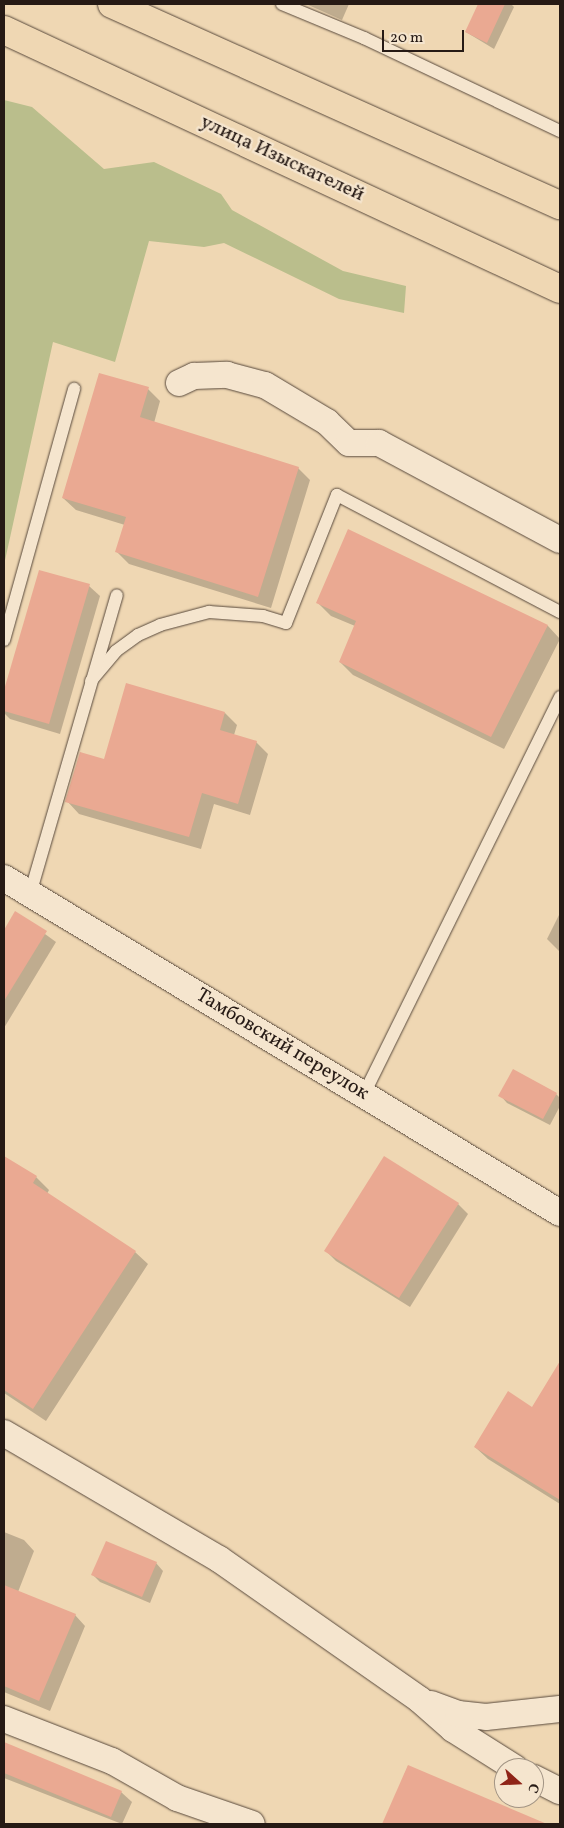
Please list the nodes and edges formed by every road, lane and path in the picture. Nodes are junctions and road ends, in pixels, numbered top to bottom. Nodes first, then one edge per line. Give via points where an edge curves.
1 (112, 4) edge
2 (282, 4) edge
3 (4, 30) edge
4 (560, 131) edge
5 (560, 205) edge
6 (560, 289) edge
7 (180, 384) dead end
8 (74, 389) dead end
9 (560, 540) edge
10 (117, 595) dead end
11 (560, 612) edge
12 (4, 640) edge
13 (91, 681) junction
14 (560, 697) edge
15 (4, 878) edge
16 (30, 894) junction
17 (364, 1094) junction
18 (560, 1213) edge
19 (4, 1433) edge
20 (420, 1700) junction
21 (560, 1709) edge
22 (4, 1719) edge
23 (499, 1758) edge
24 (544, 1783) edge
25 (560, 1791) edge
26 (252, 1824) edge

1 - 5 highway
2 - 4 lane via 364,38
3 - 6 highway, улица Изыскателей
7 - 9 street via 194,376 227,375 266,384 327,422 349,443 378,443
8 - 12 lane
10 - 13 lane
11 - 13 lane via 337,495 286,623 262,616 209,612 160,625 138,635 116,651
13 - 16 lane
14 - 17 lane
15 - 16 street, Тамбовский переулок
16 - 17 street, Тамбовский переулок
17 - 18 street, Тамбовский переулок
19 - 20 street via 220,1559
20 - 21 street via 458,1714 486,1717
20 - 23 street via 453,1729
22 - 26 street via 112,1761 177,1798
24 - 25 street

